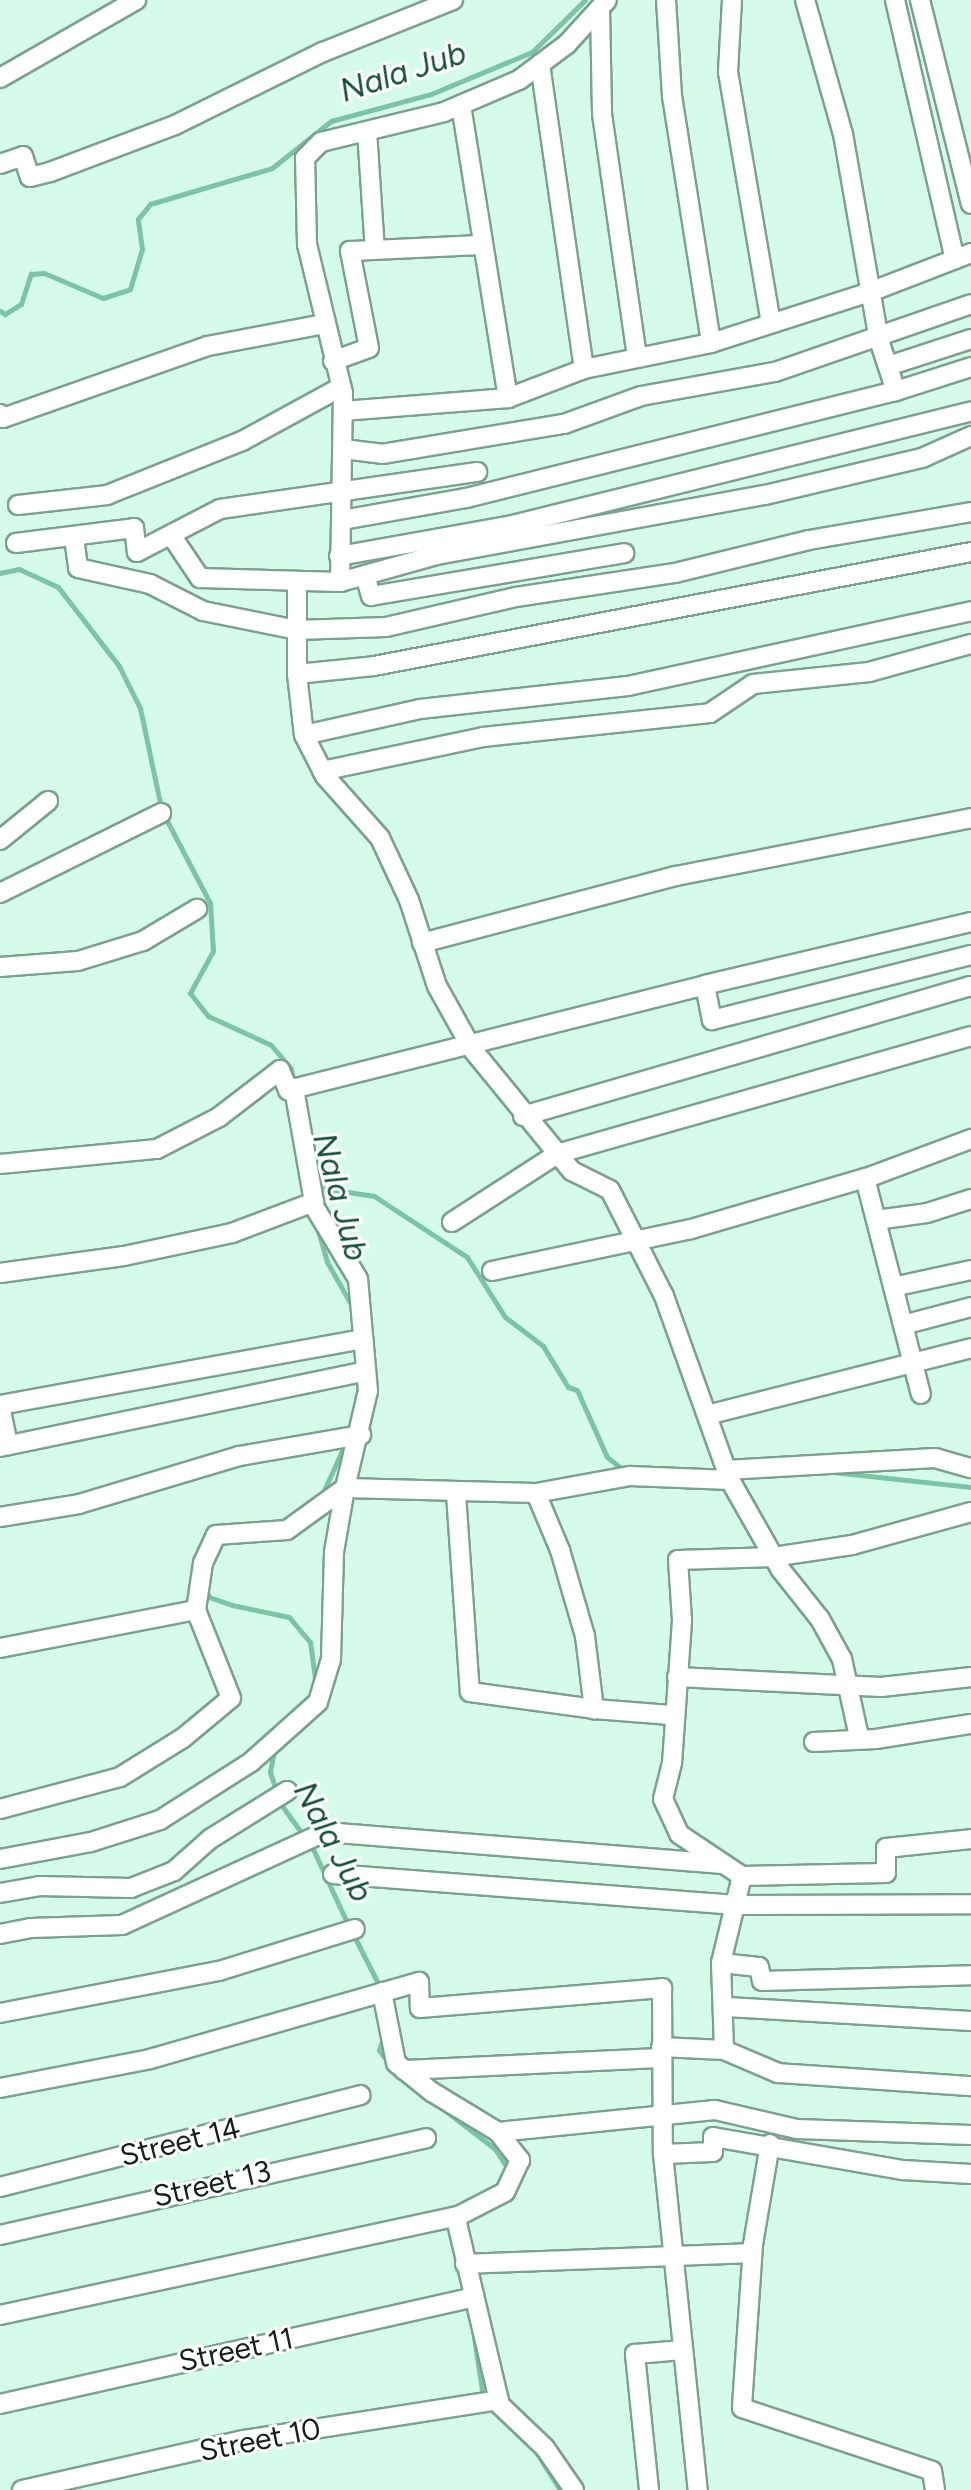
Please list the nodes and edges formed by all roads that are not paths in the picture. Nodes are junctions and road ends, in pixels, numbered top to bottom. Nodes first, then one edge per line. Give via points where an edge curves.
1 (136, 0) edge
2 (453, 0) edge
3 (666, 0) edge
4 (732, 0) edge
5 (805, 0) edge
6 (895, 0) edge
7 (920, 0) edge
8 (604, 4) edge
9 (540, 64) junction
10 (0, 78) edge
11 (461, 105) junction
12 (367, 131) junction
13 (0, 164) edge
14 (971, 204) edge
15 (482, 245) junction
16 (375, 250) junction
17 (963, 256) edge
18 (870, 292) junction
19 (971, 304) edge
20 (771, 323) junction
21 (324, 324) junction
22 (971, 339) edge
23 (879, 340) junction
24 (711, 343) junction
25 (637, 358) junction
26 (333, 361) junction
27 (888, 366) junction
28 (971, 367) edge
29 (584, 369) junction
30 (341, 387) junction
31 (896, 391) junction
32 (508, 398) junction
33 (343, 411) junction
34 (971, 411) edge
35 (0, 414) edge
36 (971, 436) edge
37 (343, 449) junction
38 (477, 472) dead end
39 (343, 489) junction
40 (18, 505) dead end
41 (971, 512) edge
42 (342, 520) junction
43 (171, 535) junction
44 (74, 538) junction
45 (16, 543) dead end
46 (971, 552) edge
47 (624, 553) dead end
48 (339, 556) junction
49 (365, 575) junction
50 (297, 582) junction
51 (340, 582) junction
52 (971, 611) edge
53 (297, 630) junction
54 (971, 644) edge
55 (297, 674) junction
56 (304, 735) junction
57 (322, 771) junction
58 (48, 801) dead end
59 (161, 813) dead end
60 (971, 818) edge
61 (0, 840) edge
62 (0, 893) edge
63 (197, 909) dead end
64 (971, 922) edge
65 (422, 943) junction
66 (971, 955) edge
67 (0, 967) edge
68 (705, 985) junction
69 (971, 986) edge
70 (971, 1036) edge
71 (469, 1044) junction
72 (294, 1088) junction
73 (523, 1116) junction
74 (971, 1139) edge
75 (557, 1154) junction
76 (0, 1164) edge
77 (865, 1178) junction
78 (971, 1199) edge
79 (312, 1203) junction
80 (876, 1220) junction
81 (452, 1222) dead end
82 (635, 1237) junction
83 (971, 1270) edge
84 (492, 1271) dead end
85 (0, 1273) edge
86 (893, 1287) junction
87 (971, 1307) edge
88 (903, 1325) junction
89 (363, 1339) junction
90 (971, 1348) edge
91 (912, 1360) junction
92 (366, 1371) junction
93 (921, 1394) dead end
94 (0, 1405) edge
95 (707, 1415) junction
96 (361, 1435) junction
97 (4, 1446) edge
98 (971, 1468) edge
99 (728, 1475) junction
100 (345, 1488) junction
101 (536, 1493) junction
102 (456, 1494) junction
103 (971, 1512) edge
104 (0, 1517) edge
105 (774, 1557) junction
106 (196, 1610) junction
107 (0, 1648) edge
108 (677, 1677) junction
109 (971, 1677) edge
110 (848, 1687) junction
111 (594, 1709) junction
112 (671, 1715) junction
113 (971, 1724) edge
114 (859, 1737) junction
115 (814, 1742) dead end
116 (287, 1791) dead end
117 (0, 1809) edge
118 (971, 1839) edge
119 (0, 1859) edge
120 (726, 1865) junction
121 (333, 1874) dead end
122 (742, 1876) junction
123 (0, 1893) edge
124 (971, 1904) edge
125 (733, 1905) junction
126 (355, 1929) dead end
127 (0, 1934) edge
128 (721, 1963) junction
129 (971, 1975) edge
130 (382, 1992) junction
131 (727, 2007) junction
132 (0, 2013) edge
133 (971, 2021) edge
134 (724, 2050) junction
135 (661, 2053) junction
136 (404, 2070) junction
137 (971, 2086) edge
138 (0, 2088) edge
139 (360, 2095) dead end
140 (662, 2114) junction
141 (498, 2132) junction
142 (971, 2135) edge
143 (426, 2138) dead end
144 (770, 2144) junction
145 (663, 2154) junction
146 (971, 2174) edge
147 (0, 2187) edge
148 (458, 2216) junction
149 (0, 2235) edge
150 (673, 2253) junction
151 (752, 2253) junction
152 (465, 2264) junction
153 (473, 2297) junction
154 (0, 2315) edge
155 (683, 2350) junction
156 (499, 2400) junction
157 (0, 2404) edge
158 (567, 2489) edge
159 (22, 2490) edge
160 (649, 2490) edge
161 (698, 2490) edge
162 (935, 2490) edge

1 - 10 street
2 - 13 street via 323,52 175,125 50,172 30,177 23,156
3 - 24 street via 672,96
4 - 20 street via 728,72
5 - 18 street via 843,134
6 - 17 street
7 - 14 street
8 - 9 street
8 - 25 street via 602,114
9 - 11 street via 519,80
9 - 29 street
11 - 12 street
11 - 15 street
12 - 16 street
12 - 21 street via 321,142 305,158 307,244
15 - 16 street
15 - 32 street
16 - 26 street via 350,251 369,348
17 - 18 street
18 - 20 street
18 - 23 street
19 - 23 street
20 - 24 street
21 - 26 street
21 - 35 street via 208,346 3,418
22 - 27 street
23 - 27 street
23 - 37 street via 775,372 641,396 564,424 382,454
24 - 25 street
25 - 29 street
26 - 30 street
27 - 31 street
28 - 31 street
29 - 32 street
30 - 33 street
30 - 40 street via 242,441 107,495
31 - 42 street via 466,498
32 - 33 street
33 - 37 street
34 - 48 street via 508,526
36 - 49 street via 922,458 765,495 437,555
37 - 39 street
38 - 39 street via 402,486
39 - 42 street
39 - 43 street via 220,509
41 - 53 street via 809,540 675,573 516,597 386,627
42 - 48 street
43 - 44 street via 137,552 134,528
43 - 50 street via 200,578
44 - 45 street
44 - 53 street via 78,568 150,584 203,611
46 - 55 street via 374,666
47 - 49 street via 371,596
48 - 51 street
49 - 51 street
50 - 51 street
50 - 53 street
52 - 56 street via 628,686 420,709
53 - 55 street
54 - 57 street via 869,672 753,684 710,713 483,737
55 - 56 street
56 - 57 street
57 - 65 street via 380,838
58 - 61 street
59 - 62 street
60 - 65 street via 676,876
63 - 67 street via 143,941 78,961
64 - 68 street
65 - 71 street via 437,986
66 - 68 street via 712,1020
68 - 71 street
69 - 73 street
70 - 75 street
71 - 72 street
71 - 73 street
72 - 76 street via 288,1090 280,1070 219,1117 157,1149
72 - 79 street
73 - 75 street
74 - 77 street
75 - 81 street
75 - 82 street via 572,1171 610,1190
77 - 80 street
77 - 82 street via 691,1229
78 - 80 street via 927,1213
79 - 85 street via 232,1233 124,1256
79 - 89 street via 358,1279
80 - 86 street
82 - 84 street
82 - 95 street via 664,1296
83 - 86 street
86 - 88 street
87 - 88 street
88 - 91 street
89 - 92 street
89 - 94 street
90 - 91 street
91 - 93 street
91 - 95 street
92 - 96 street
92 - 97 street
94 - 97 street
95 - 99 street
96 - 100 street
96 - 104 street via 239,1456 79,1504
98 - 99 street via 935,1458
99 - 101 street via 630,1476
99 - 105 street
100 - 102 street
100 - 106 street via 287,1530 216,1535 203,1563
100 - 119 street via 334,1552 331,1659 318,1702 251,1762 160,1820 91,1842
101 - 102 street
101 - 111 street via 560,1550 585,1636
102 - 111 street via 470,1692
103 - 105 street via 852,1545
105 - 108 street via 678,1560 682,1621
105 - 110 street via 820,1619 842,1659
106 - 107 street
106 - 117 street via 231,1698 183,1738 120,1777
108 - 110 street
108 - 112 street
109 - 110 street
110 - 114 street
111 - 112 street
112 - 120 street via 672,1763 663,1799 679,1834
113 - 114 street
114 - 115 street
116 - 123 street via 210,1839 174,1871 131,1888 39,1886
118 - 122 street via 886,1848 886,1873
120 - 122 street
120 - 127 street via 325,1832 122,1925
121 - 125 street
122 - 125 street
124 - 125 street
125 - 128 street
126 - 132 street via 219,1971
128 - 129 street via 759,1967 762,1981
128 - 131 street
130 - 135 street via 419,1982 420,2008 662,1988
130 - 136 street via 396,2063
130 - 138 street via 150,2059
131 - 133 street
131 - 134 street
134 - 135 street
134 - 137 street via 778,2073
135 - 136 street
135 - 140 street
136 - 141 street
139 - 147 street, Street 14
140 - 141 street
140 - 142 street via 715,2110 797,2129
140 - 145 street
141 - 148 street via 520,2160 505,2192
143 - 149 street, Street 13
144 - 145 street via 713,2137 713,2152
144 - 146 street via 903,2170
144 - 151 street
145 - 150 street
148 - 152 street
148 - 154 street
150 - 151 street
150 - 152 street
150 - 155 street
151 - 162 street via 742,2408 932,2471
152 - 153 street
153 - 156 street
153 - 157 street, Street 11
155 - 160 street via 635,2354
155 - 161 street
156 - 158 street via 545,2448
156 - 159 street, Street 10 via 244,2440

